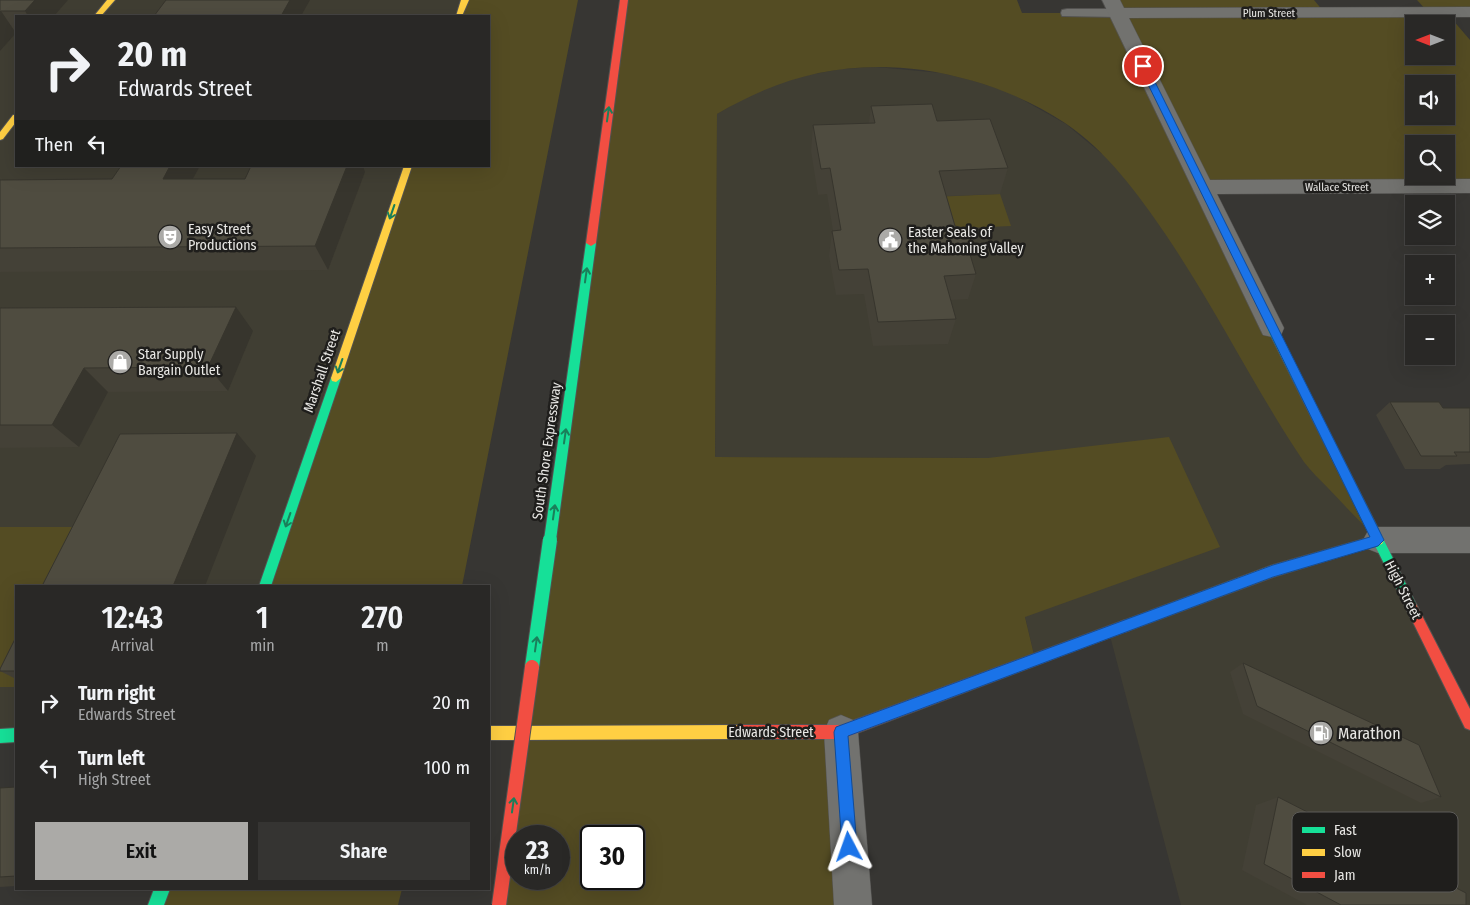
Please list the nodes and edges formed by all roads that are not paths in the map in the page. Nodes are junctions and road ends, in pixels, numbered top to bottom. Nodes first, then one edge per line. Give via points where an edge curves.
1 (110, 0) edge
2 (465, 0) edge
3 (624, 0) edge
4 (1114, 6) edge
5 (1422, 6) edge
6 (1470, 12) edge
7 (1068, 13) dead end
8 (98, 15) edge
9 (459, 15) edge
10 (15, 118) edge
11 (0, 137) edge
12 (408, 167) edge
13 (1470, 186) edge
14 (1203, 187) junction
15 (1272, 328) joint
16 (1378, 540) junction
17 (1470, 540) edge
18 (265, 585) edge
19 (1470, 723) edge
20 (841, 732) junction
21 (490, 733) edge
22 (0, 736) edge
23 (15, 736) edge
24 (162, 890) edge
25 (156, 905) edge
26 (499, 905) edge
27 (854, 905) edge

1 - 8 main road
2 - 9 main road
26 -> 3 main road, South Shore Expressway, bridge
4 - 5 street, Plum Street
4 - 7 lane, Plum Street
4 - 14 street, High Street
5 - 6 street, Plum Street
10 - 11 main road
12 -> 18 main road, Marshall Street
13 - 14 street, Wallace Street
14 - 15 street, High Street
15 - 16 main road, High Street
16 - 17 street, Edwards Street
16 - 19 main road, High Street
16 - 20 main road, Edwards Street via 1273,571
20 - 21 main road, Edwards Street
20 - 27 street
22 - 23 main road
24 - 25 main road

